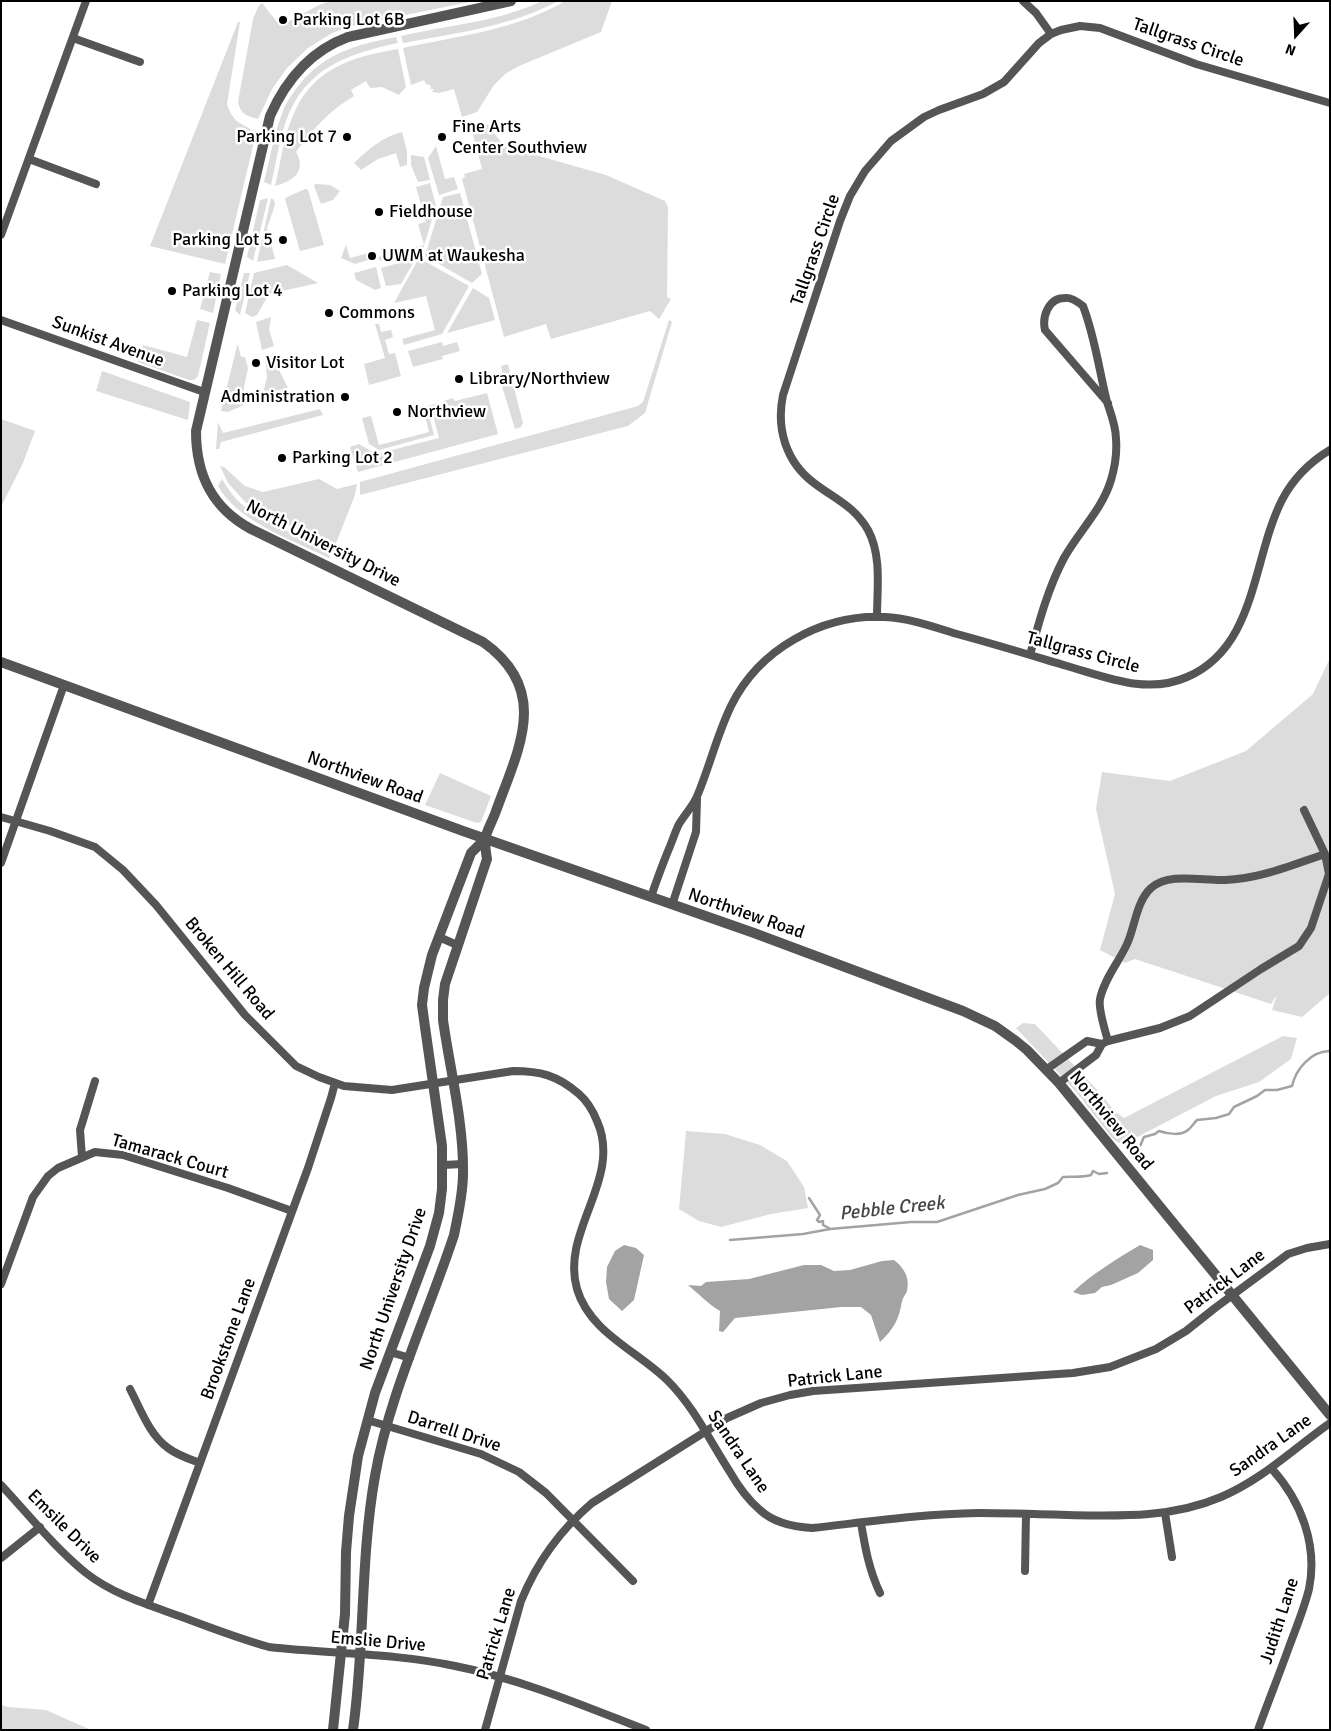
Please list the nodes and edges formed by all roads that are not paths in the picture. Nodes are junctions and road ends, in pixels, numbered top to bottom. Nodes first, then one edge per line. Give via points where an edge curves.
1 (86, 1) edge
2 (511, 1) edge
3 (1023, 1) edge
4 (1051, 34) junction
5 (73, 38) junction
6 (140, 62) dead end
7 (1330, 103) edge
8 (29, 159) junction
9 (96, 184) dead end
10 (1, 235) edge
11 (1, 320) edge
12 (204, 392) junction
13 (1108, 403) junction
14 (1330, 450) edge
15 (877, 617) junction
16 (1030, 655) junction
17 (1, 662) edge
18 (64, 685) junction
19 (697, 797) junction
20 (1304, 810) dead end
21 (1, 817) edge
22 (16, 823) junction
23 (486, 840) junction
24 (1325, 854) junction
25 (1, 863) edge
26 (651, 897) junction
27 (672, 905) junction
28 (439, 937) junction
29 (457, 946) junction
30 (1105, 1042) junction
31 (1047, 1070) junction
32 (452, 1080) junction
33 (95, 1081) dead end
34 (335, 1083) junction
35 (433, 1083) junction
36 (1059, 1083) junction
37 (82, 1157) junction
38 (463, 1164) junction
39 (443, 1165) junction
40 (292, 1211) junction
41 (1330, 1244) edge
42 (1, 1284) edge
43 (1232, 1296) junction
44 (390, 1352) junction
45 (410, 1358) junction
46 (130, 1389) dead end
47 (1330, 1415) edge
48 (367, 1420) junction
49 (1330, 1423) edge
50 (387, 1426) junction
51 (704, 1432) junction
52 (200, 1463) junction
53 (1272, 1469) junction
54 (1, 1485) edge
55 (1165, 1513) junction
56 (1026, 1514) junction
57 (572, 1520) junction
58 (861, 1522) junction
59 (40, 1527) junction
60 (1172, 1557) dead end
61 (1, 1558) edge
62 (1025, 1570) dead end
63 (633, 1581) dead end
64 (107, 1588) joint
65 (880, 1593) dead end
66 (148, 1605) junction
67 (342, 1652) junction
68 (360, 1654) junction
69 (500, 1677) junction
70 (333, 1730) edge
71 (353, 1730) edge
72 (485, 1730) edge
73 (646, 1730) edge
74 (1258, 1730) edge

1 - 5 street
2 - 12 street, North University Drive via 338,40 294,74 270,116
3 - 4 street
4 - 7 street, Tallgrass Circle via 1080,26 1100,28 1196,64
4 - 15 street, Tallgrass Circle via 1004,82 983,94 924,117 891,141 865,171 840,221 783,396 780,424 789,455 802,473 858,515 872,538 878,573
5 - 6 street
5 - 8 street
8 - 9 street
8 - 10 street
11 - 12 street, Sunkist Avenue
12 - 23 street, North University Drive via 196,431 199,465 211,494 227,513 251,529 473,636 498,654 512,672 523,702 524,728
13 - 13 street via 1083,306 1075,300 1056,300 1044,316 1045,330
13 - 16 street via 1117,450 1112,478 1102,503 1072,545 1053,581
14 - 16 street, Tallgrass Circle via 1306,469 1282,501 1240,626 1225,649 1207,666 1184,679 1147,685 1124,682
15 - 16 street, Tallgrass Circle via 935,627
15 - 19 street, Tallgrass Circle via 824,625 792,640 764,662 743,685 732,704
17 - 18 street, Northview Road
18 - 22 street
18 - 23 street, Northview Road
19 - 26 street, Tallgrass Circle via 678,825
19 - 27 street, Tallgrass Circle via 696,832
20 - 24 street
21 - 22 street, Broken Hill Road
22 - 25 street
22 - 34 street, Broken Hill Road via 95,847 116,864 156,905 245,1015 296,1066
23 - 26 street, Northview Road
23 - 28 street, North University Drive via 471,853
23 - 29 street, North University Drive via 487,858
24 - 30 street via 1329,874 1311,928 1299,946 1190,1016 1160,1028
24 - 30 street via 1259,876 1226,880 1172,879 1159,882 1149,890 1128,943 1105,983 1100,1001
26 - 27 street, Northview Road
27 - 31 street, Northview Road via 964,1011 1005,1032
28 - 29 street
28 - 35 street, North University Drive via 427,972 422,1005
29 - 32 street, North University Drive via 443,1000
30 - 31 street via 1087,1041
30 - 36 street via 1096,1055
31 - 36 street, Northview Road
32 - 35 street, Broken Hill Road
32 - 38 street, North University Drive
32 - 51 street, Sandra Lane via 533,1071 563,1082 593,1111 600,1127 604,1155 574,1262 579,1296 599,1325 669,1382
33 - 37 street via 80,1130
34 - 35 street, Broken Hill Road via 379,1090
34 - 40 street, Brookstone Lane
35 - 39 street, North University Drive
36 - 43 street, Northview Road
37 - 40 street, Tamarack Court via 95,1152 123,1155
37 - 42 street, Tamarack Court via 48,1176 33,1197
38 - 39 street
38 - 45 street, North University Drive via 454,1235
39 - 44 street, North University Drive via 435,1230
40 - 52 street, Brookstone Lane
41 - 43 street, Patrick Lane via 1288,1254
43 - 47 street, Northview Road
43 - 51 street, Patrick Lane via 1165,1345 1110,1367 1064,1374 813,1391 761,1403
44 - 45 street
44 - 48 street, North University Drive
45 - 50 street, North University Drive
46 - 52 street via 159,1440 175,1453
48 - 50 street, Darrell Drive
48 - 67 street, North University Drive via 349,1516
49 - 53 street, Sandra Lane
50 - 57 street, Darrell Drive via 481,1454 508,1466 546,1492
50 - 68 street, North University Drive via 370,1512
51 - 57 street, Patrick Lane via 602,1496
51 - 58 street, Sandra Lane via 747,1498 771,1518 807,1528
52 - 66 street, Brookstone Lane
53 - 55 street, Sandra Lane via 1221,1497
53 - 74 street, Judith Lane via 1286,1485 1302,1515 1308,1536 1311,1572 1306,1600
54 - 59 street, Emsile Drive
55 - 56 street, Sandra Lane via 1122,1516
55 - 60 street
56 - 58 street, Sandra Lane via 941,1515
56 - 62 street
57 - 63 street, Darrell Drive
57 - 69 street, Patrick Lane via 547,1550 528,1583
58 - 65 street via 873,1579
59 - 61 street
59 - 64 street, Emsile Drive via 86,1573
64 - 66 street, Emslie Drive
66 - 67 street, Emslie Drive via 269,1647
67 - 68 street, Emslie Drive
67 - 70 street, North University Drive
68 - 69 street, Emslie Drive via 453,1665
68 - 71 street, North University Drive
69 - 72 street, Patrick Lane
69 - 73 street, Emslie Drive

